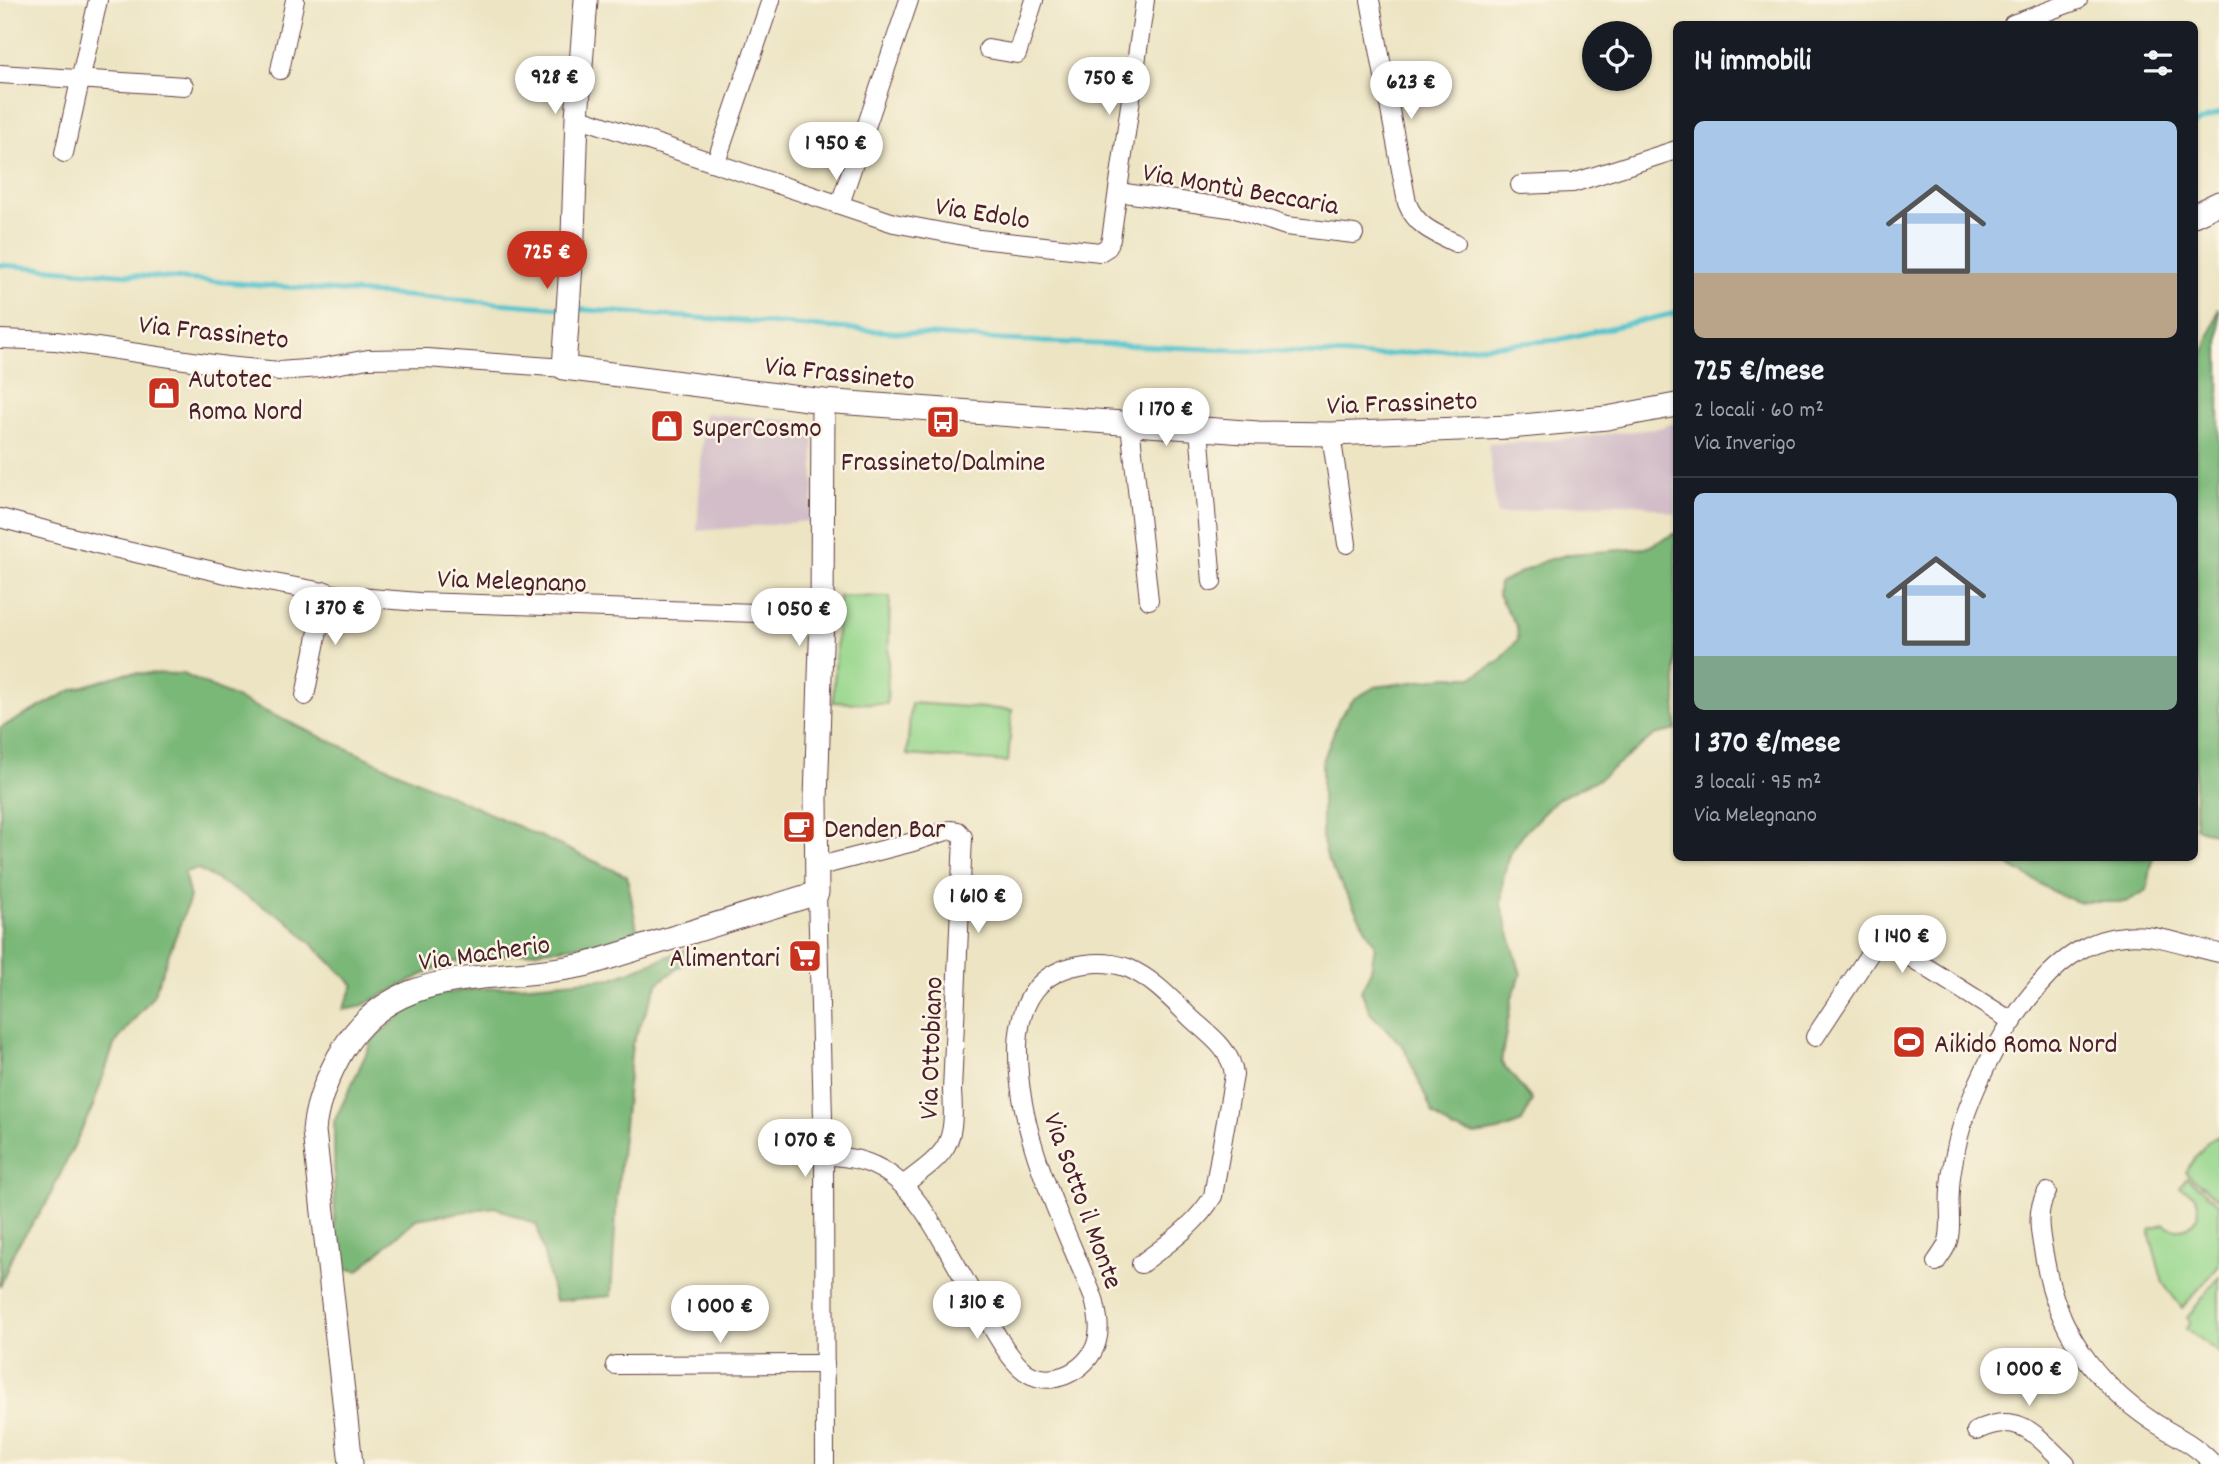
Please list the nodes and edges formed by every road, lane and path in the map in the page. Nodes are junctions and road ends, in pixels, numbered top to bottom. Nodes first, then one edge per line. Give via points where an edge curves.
1 (98, 0) edge
2 (295, 0) edge
3 (586, 0) edge
4 (771, 0) edge
5 (909, 0) edge
6 (1034, 0) edge
7 (1145, 0) edge
8 (1370, 0) edge
9 (2078, 0) edge
10 (2045, 6) edge
11 (2018, 21) edge
12 (988, 49) dead end
13 (280, 70) dead end
14 (0, 74) edge
15 (80, 79) junction
16 (184, 86) dead end
17 (577, 117) junction
18 (1673, 151) edge
19 (64, 153) dead end
20 (716, 162) junction
21 (1520, 185) dead end
22 (1118, 192) junction
23 (2219, 203) edge
24 (840, 204) junction
25 (2198, 213) edge
26 (1354, 234) dead end
27 (1455, 243) dead end
28 (0, 339) edge
29 (565, 359) junction
30 (823, 401) junction
31 (1673, 406) edge
32 (1130, 424) junction
33 (1199, 429) junction
34 (1331, 433) junction
35 (0, 518) edge
36 (1347, 544) dead end
37 (1212, 582) dead end
38 (326, 592) junction
39 (1149, 600) dead end
40 (821, 615) junction
41 (305, 696) dead end
42 (816, 867) junction
43 (817, 893) junction
44 (2219, 953) edge
45 (2013, 1022) junction
46 (1815, 1037) dead end
47 (824, 1156) junction
48 (904, 1185) junction
49 (2047, 1192) dead end
50 (1936, 1262) dead end
51 (1141, 1264) dead end
52 (825, 1364) junction
53 (615, 1365) dead end
54 (1976, 1431) dead end
55 (351, 1464) edge
56 (825, 1464) edge
57 (2066, 1464) edge
58 (2213, 1464) edge

1 - 15 street
2 - 13 street
3 - 17 street
4 - 20 street
5 - 24 street
6 - 12 street via 1017,54
7 - 22 street
8 - 27 street via 1406,203 1425,228
9 - 10 street
10 - 11 street
14 - 15 street
15 - 16 street
15 - 19 street
17 - 20 street, Via Edolo
17 - 29 street
18 - 21 street via 1573,183
20 - 24 street, Via Edolo
22 - 24 street, Via Edolo via 1111,239 1105,250 1091,252 965,237 894,223
22 - 26 street, Via Montù Beccaria via 1236,209 1286,226
23 - 25 street
28 - 29 street, Via Frassineto via 56,341 279,371 368,359
29 - 30 street, Via Frassineto
30 - 32 street, Via Frassineto
30 - 40 street
31 - 34 street, Via Frassineto via 1522,426
32 - 33 street, Via Frassineto
32 - 39 street
33 - 34 street, Via Frassineto
33 - 37 street
34 - 36 street
35 - 38 street, Via Melegnano via 223,573
38 - 40 street, Via Melegnano via 404,601
38 - 41 street
40 - 42 street
42 - 43 street
42 - 48 street, Via Ottobiano via 950,830 963,837 954,1127 943,1152
43 - 47 street
43 - 55 street, Via Macherio via 588,964 423,987 387,1003 354,1033 324,1089 314,1131
44 - 45 street via 2141,936 2100,941 2060,965
45 - 46 street via 1880,938
45 - 50 street via 1978,1082 1959,1129 1948,1244
47 - 48 street, Via Sotto il Monte via 864,1160
47 - 52 street
48 - 51 street, Via Sotto il Monte via 1020,1367 1049,1379 1069,1374 1084,1363 1098,1337 1096,1308 1028,1129 1019,1034 1029,998 1049,975 1091,963 1126,968 1153,984 1221,1046 1234,1075 1213,1196 1192,1223
49 - 58 street via 2040,1213 2046,1266 2057,1305 2077,1346 2125,1401
52 - 53 street
52 - 56 street
54 - 57 street via 1998,1422 2016,1423

